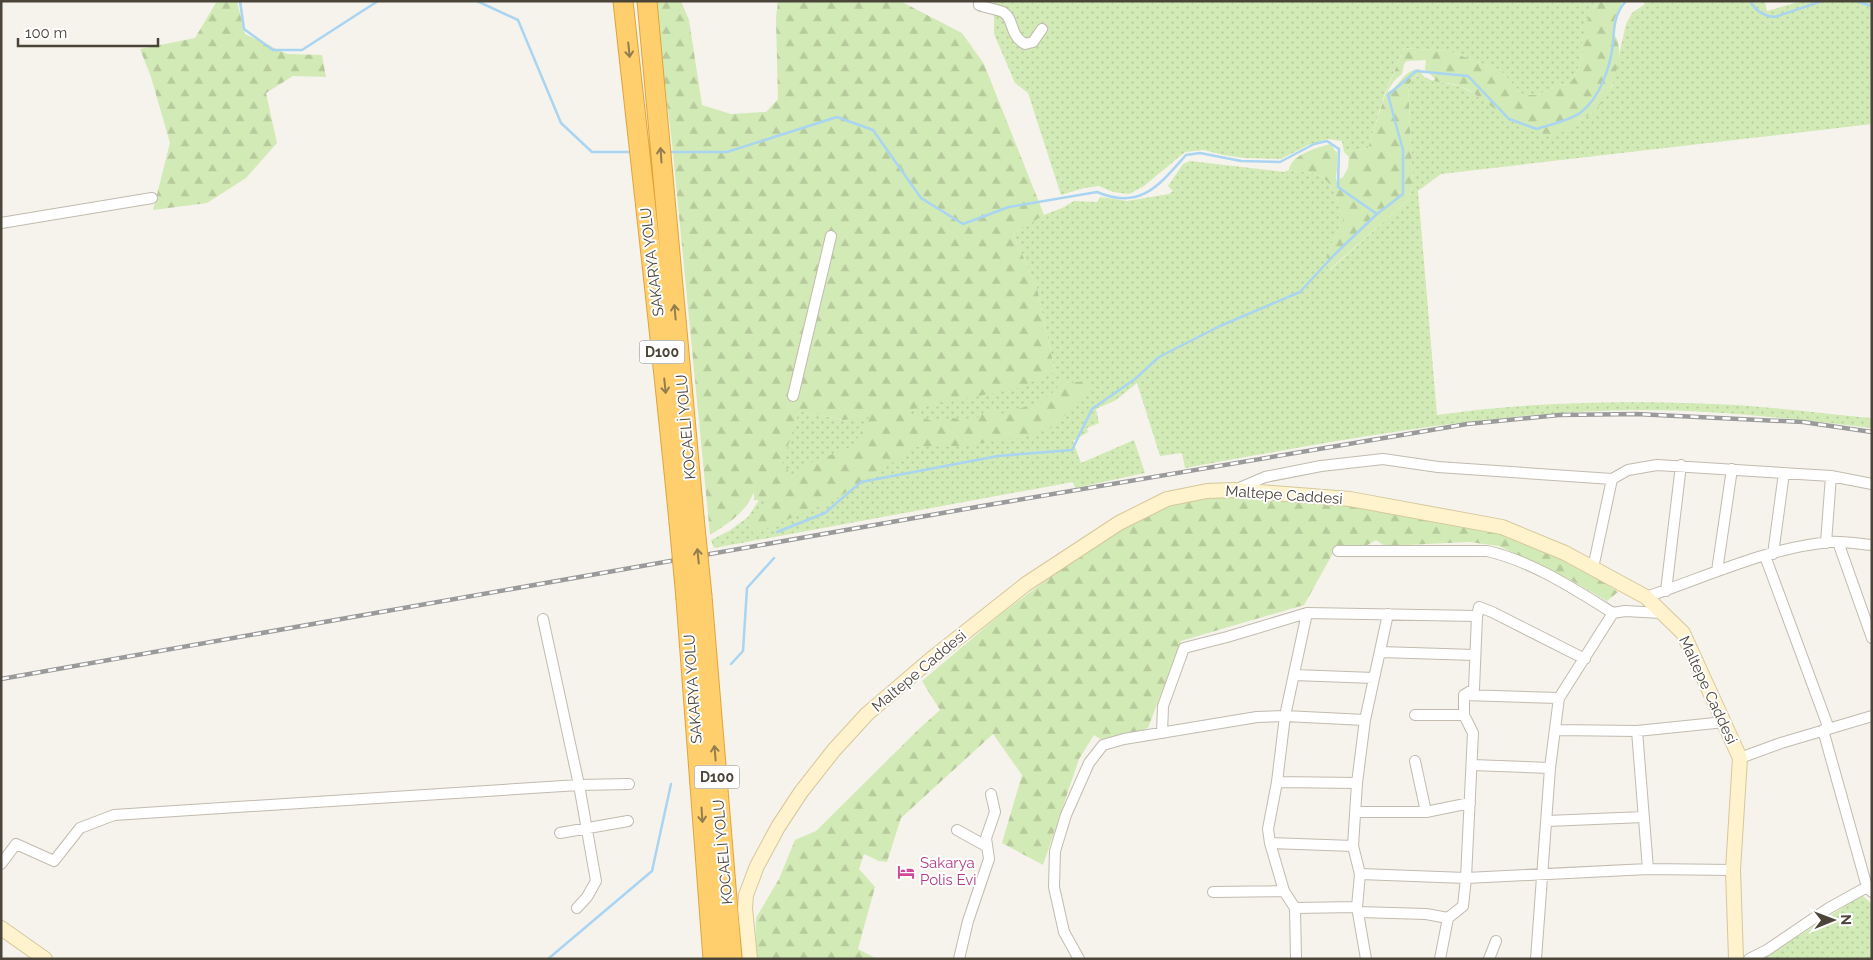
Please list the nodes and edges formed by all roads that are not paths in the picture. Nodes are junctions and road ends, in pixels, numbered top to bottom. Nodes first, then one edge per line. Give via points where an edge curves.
1 (623, 1) edge
2 (647, 1) edge
3 (979, 3) edge
4 (1042, 28) dead end
5 (152, 198) dead end
6 (1, 224) edge
7 (831, 236) dead end
8 (793, 396) dead end
9 (1681, 465) junction
10 (1732, 469) junction
11 (1784, 473) junction
12 (1831, 476) junction
13 (1612, 480) junction
14 (1872, 484) edge
15 (1234, 490) junction
16 (686, 520) junction
17 (1838, 542) junction
18 (1826, 543) junction
19 (1872, 545) edge
20 (1338, 551) dead end
21 (1769, 555) junction
22 (1593, 568) junction
23 (1717, 572) junction
24 (1666, 590) junction
25 (694, 597) junction
26 (1646, 597) junction
27 (1308, 613) junction
28 (1613, 613) junction
29 (1662, 613) junction
30 (1388, 614) junction
31 (1476, 616) junction
32 (543, 619) dead end
33 (1872, 638) edge
34 (1380, 652) junction
35 (1475, 656) junction
36 (1585, 659) junction
37 (1294, 675) junction
38 (1374, 678) junction
39 (1464, 695) junction
40 (1559, 698) junction
41 (1415, 715) dead end
42 (1464, 715) junction
43 (1285, 716) junction
44 (1872, 716) edge
45 (1365, 720) junction
46 (1724, 722) junction
47 (1556, 730) junction
48 (1637, 730) junction
49 (1826, 730) junction
50 (1162, 733) junction
51 (1740, 758) junction
52 (1414, 761) dead end
53 (1472, 765) junction
54 (1550, 768) junction
55 (1277, 782) junction
56 (1357, 783) junction
57 (629, 784) dead end
58 (579, 785) junction
59 (991, 794) dead end
60 (1470, 804) junction
61 (1355, 812) junction
62 (1426, 812) junction
63 (1644, 817) junction
64 (628, 821) dead end
65 (1546, 821) junction
66 (587, 828) junction
67 (957, 830) dead end
68 (560, 833) dead end
69 (1270, 843) junction
70 (986, 846) junction
71 (1354, 846) junction
72 (1, 864) edge
73 (1648, 869) junction
74 (1732, 870) junction
75 (1360, 874) junction
76 (1543, 874) junction
77 (1466, 878) junction
78 (1870, 888) edge
79 (1284, 891) junction
80 (1213, 892) dead end
81 (577, 908) dead end
82 (1295, 908) junction
83 (1357, 910) junction
84 (1448, 918) junction
85 (1, 928) edge
86 (1496, 940) dead end
87 (45, 959) edge
88 (713, 959) edge
89 (732, 959) edge
90 (750, 959) edge
91 (960, 959) edge
92 (1079, 959) edge
93 (1296, 959) edge
94 (1366, 959) edge
95 (1440, 959) edge
96 (1489, 959) edge
97 (1536, 959) edge
98 (1736, 959) edge
99 (1749, 959) edge

1 -> 16 highway, SAKARYA YOLU / D100 via 660,333
16 -> 2 highway, KOCAELİ YOLU / D100 via 664,188
3 - 4 street via 1003,12 1009,18 1016,39 1025,44 1033,42
5 - 6 street
7 - 8 street
9 - 10 street
9 - 13 street via 1628,470
9 - 24 street
10 - 11 street
10 - 23 street
11 - 12 street
11 - 21 street
12 - 14 street
12 - 18 street
13 - 15 street via 1438,467 1383,459 1275,475
13 - 22 street
15 - 22 street, Maltepe Caddesi via 1350,499 1502,527
15 - 90 street, Maltepe Caddesi via 1206,491 1167,499 1104,533 1026,584 867,714 802,792 757,866 744,908
16 - 25 highway, D100, bridge
17 - 18 street
17 - 19 street
17 - 33 street
18 - 21 street
20 - 28 street via 1487,551 1508,556
21 - 23 street
21 - 49 street
22 - 26 street, Maltepe Caddesi
23 - 24 street
24 - 26 street
25 -> 88 highway, SAKARYA YOLU / D100
89 -> 25 highway, KOCAELİ YOLU / D100
26 - 29 street, Maltepe Caddesi
27 - 30 street
27 - 37 street
27 - 50 street via 1184,648 1163,706
28 - 29 street
28 - 36 street
29 - 46 street, Maltepe Caddesi via 1683,633
30 - 31 street
30 - 34 street
31 - 35 street
31 - 36 street via 1479,607 1492,612
32 - 58 street
34 - 35 street
34 - 38 street
35 - 39 street via 1474,689
36 - 40 street
37 - 38 street
37 - 43 street
38 - 45 street
39 - 40 street
39 - 42 street
40 - 47 street
41 - 42 street
42 - 53 street via 1473,733
43 - 45 street
43 - 50 street via 1257,717
43 - 55 street
44 - 49 street
45 - 56 street
46 - 48 street
46 - 51 street, Maltepe Caddesi
47 - 48 street
47 - 54 street
48 - 63 street
49 - 51 street
49 - 78 street
50 - 92 street via 1103,745 1088,763 1066,814 1055,851 1054,887 1064,932
51 - 74 street, Maltepe Caddesi
52 - 62 street
53 - 54 street
53 - 60 street
54 - 65 street
55 - 56 street
55 - 69 street via 1268,829
56 - 61 street
57 - 58 street
58 - 66 street
58 - 72 street via 114,815 80,828 54,860 16,844
59 - 70 street via 995,812
60 - 62 street
60 - 77 street
61 - 62 street
61 - 71 street
63 - 65 street
63 - 73 street
64 - 66 street
65 - 76 street
66 - 68 street
66 - 81 street via 596,881
67 - 70 street
69 - 71 street
69 - 79 street
70 - 91 street via 990,859 968,921
71 - 75 street
73 - 74 street
73 - 76 street
74 - 98 street, Maltepe Caddesi
75 - 77 street
75 - 83 street
76 - 77 street
76 - 97 street
77 - 84 street via 1463,906
78 - 99 street via 1829,908 1768,950
79 - 80 street
79 - 82 street
82 - 83 street
82 - 93 street
83 - 84 street
83 - 94 street
84 - 95 street
85 - 87 street
86 - 96 street

